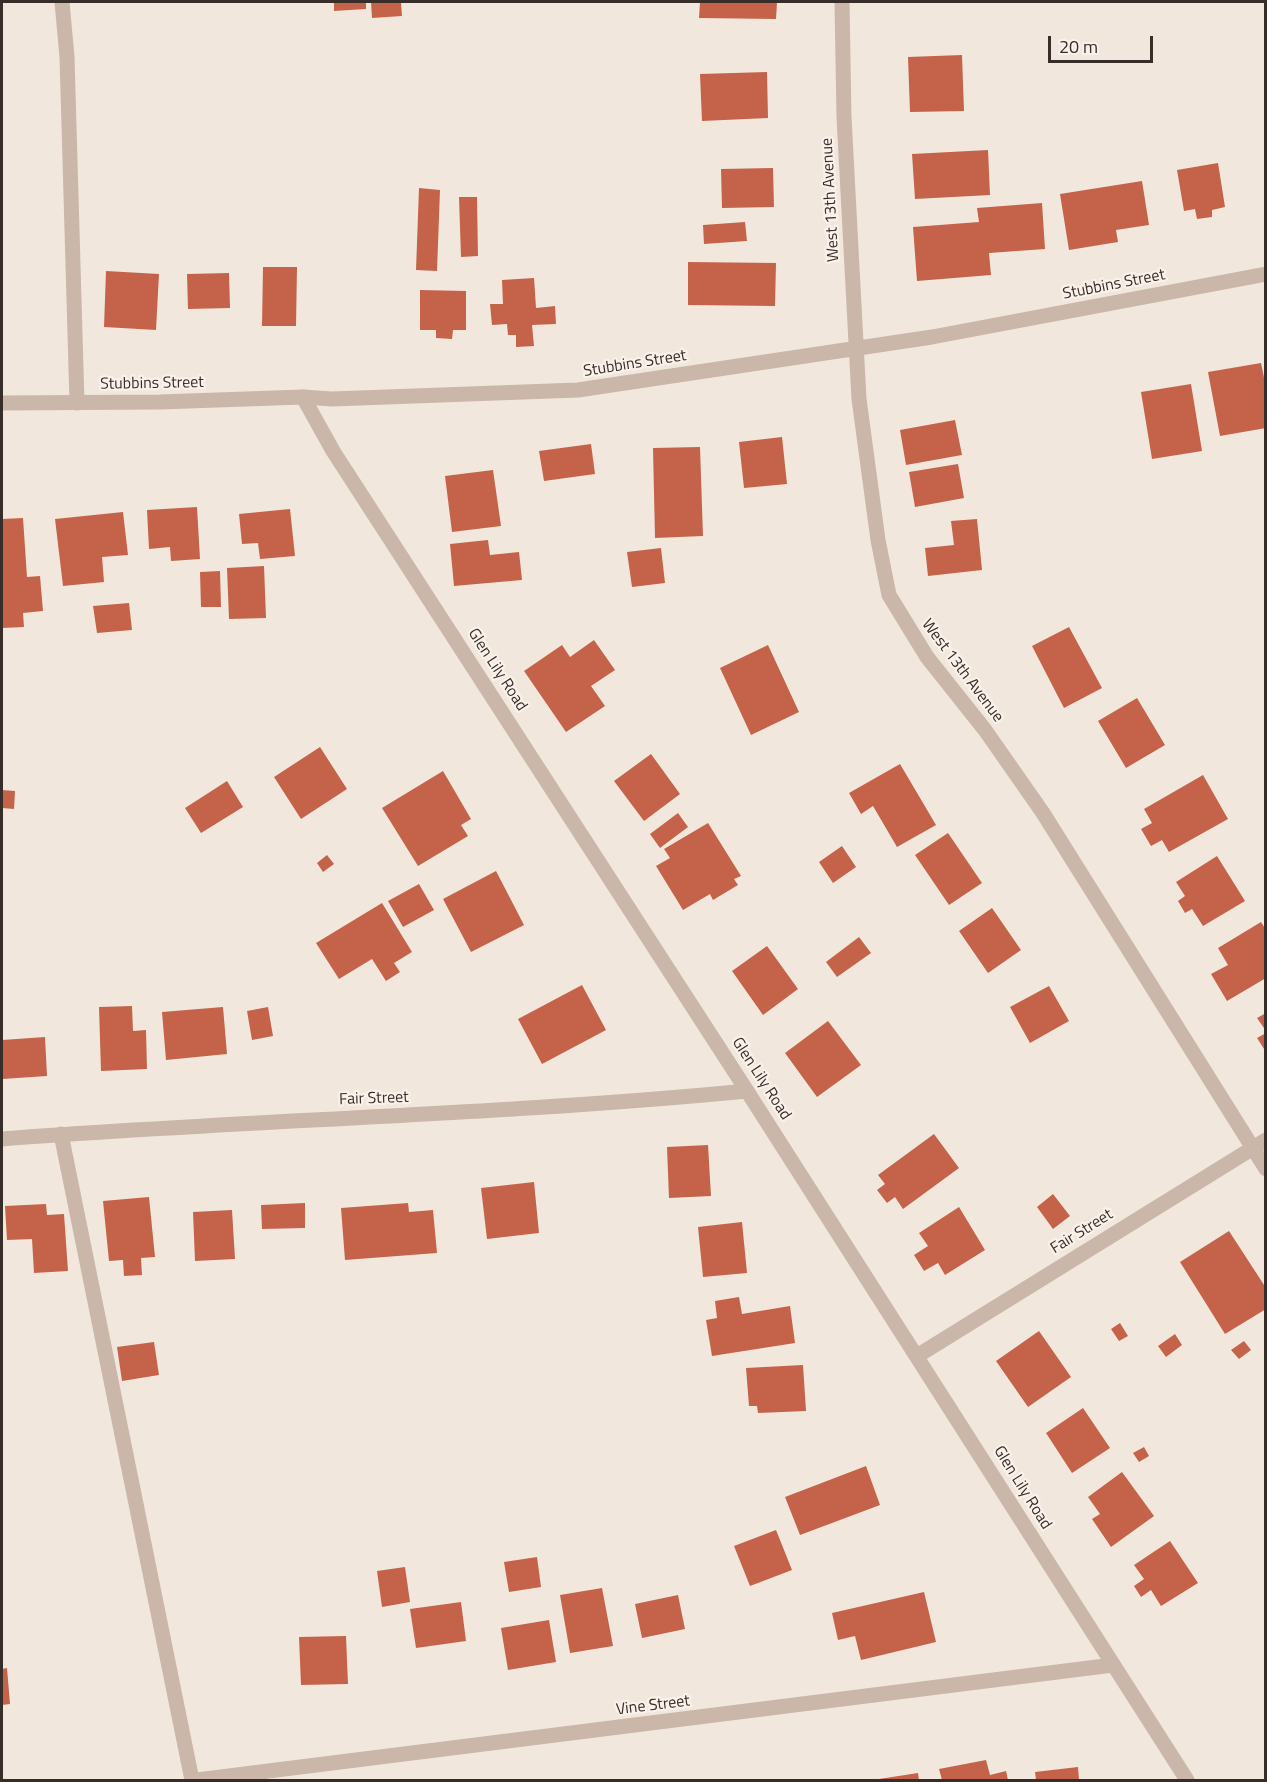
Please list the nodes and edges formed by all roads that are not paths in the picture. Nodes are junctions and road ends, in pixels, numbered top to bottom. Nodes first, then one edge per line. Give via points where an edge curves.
1 (63, 2) edge
2 (842, 2) edge
3 (1266, 274) edge
4 (857, 347) junction
5 (303, 398) junction
6 (2, 403) edge
7 (77, 403) junction
8 (747, 1091) junction
9 (61, 1134) junction
10 (2, 1138) edge
11 (1259, 1144) edge
12 (1266, 1169) edge
13 (917, 1356) junction
14 (1113, 1665) junction
15 (274, 1776) edge
16 (192, 1780) edge
17 (197, 1780) edge
18 (1187, 1780) edge

1 - 7 street
2 - 4 street, West 13th Avenue
3 - 4 street, Stubbins Street via 970,331
4 - 5 street, Stubbins Street via 578,390
4 - 11 street, West 13th Avenue via 862,423 889,595 927,657 1043,813
5 - 7 street, Stubbins Street
5 - 8 street, Glen Lily Road via 328,443
6 - 7 street, Stubbins Street
8 - 9 street, Fair Street via 647,1101
8 - 13 street, Glen Lily Road
9 - 10 street, Fair Street
9 - 16 street
11 - 12 street, West 13th Avenue
11 - 13 street, Fair Street
13 - 14 street, Glen Lily Road
14 - 15 street, Vine Street
14 - 18 street, Glen Lily Road
15 - 17 street, Vine Street

